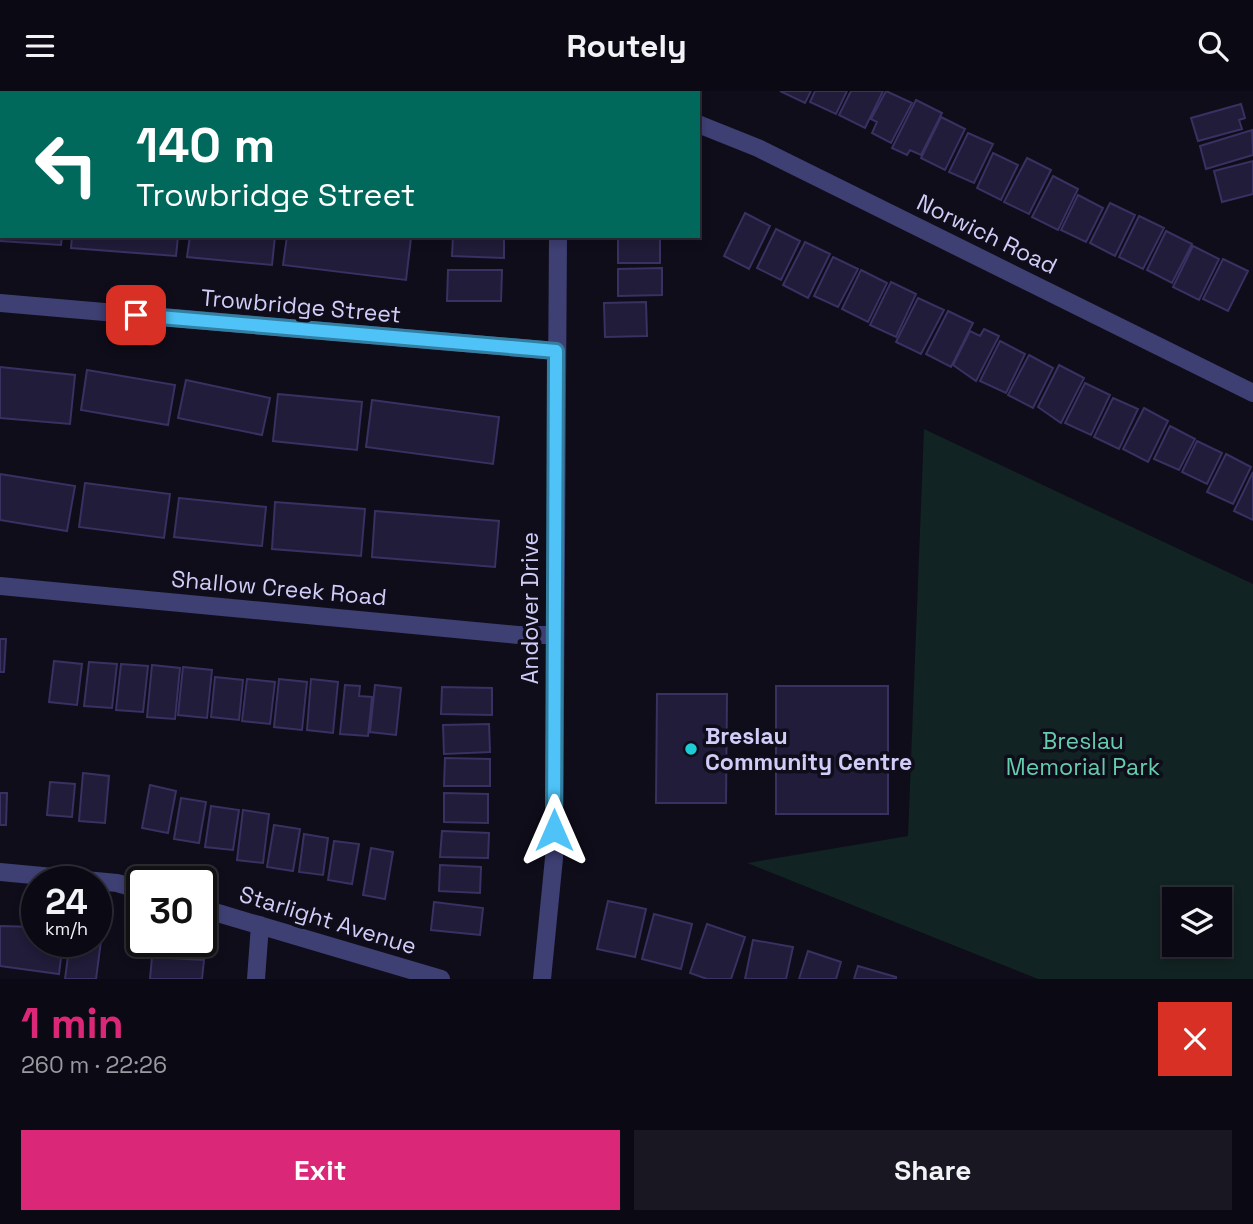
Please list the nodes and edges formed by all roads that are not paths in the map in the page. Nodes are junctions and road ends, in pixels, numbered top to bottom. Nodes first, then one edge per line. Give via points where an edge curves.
1 (700, 125) edge
2 (558, 238) edge
3 (0, 303) edge
4 (556, 351) junction
5 (1251, 387) edge
6 (0, 586) edge
7 (553, 635) junction
8 (0, 872) edge
9 (126, 886) edge
10 (217, 913) edge
11 (261, 925) junction
12 (256, 979) edge
13 (441, 979) edge
14 (542, 979) edge

1 - 5 street, Norwich Road via 758,148
2 - 4 street, Andover Drive
3 - 4 street, Trowbridge Street
4 - 7 street, Andover Drive
6 - 7 street, Shallow Creek Road
7 - 14 street, Andover Drive via 554,858
8 - 9 street
10 - 11 street, Starlight Avenue
11 - 12 street
11 - 13 street, Starlight Avenue

